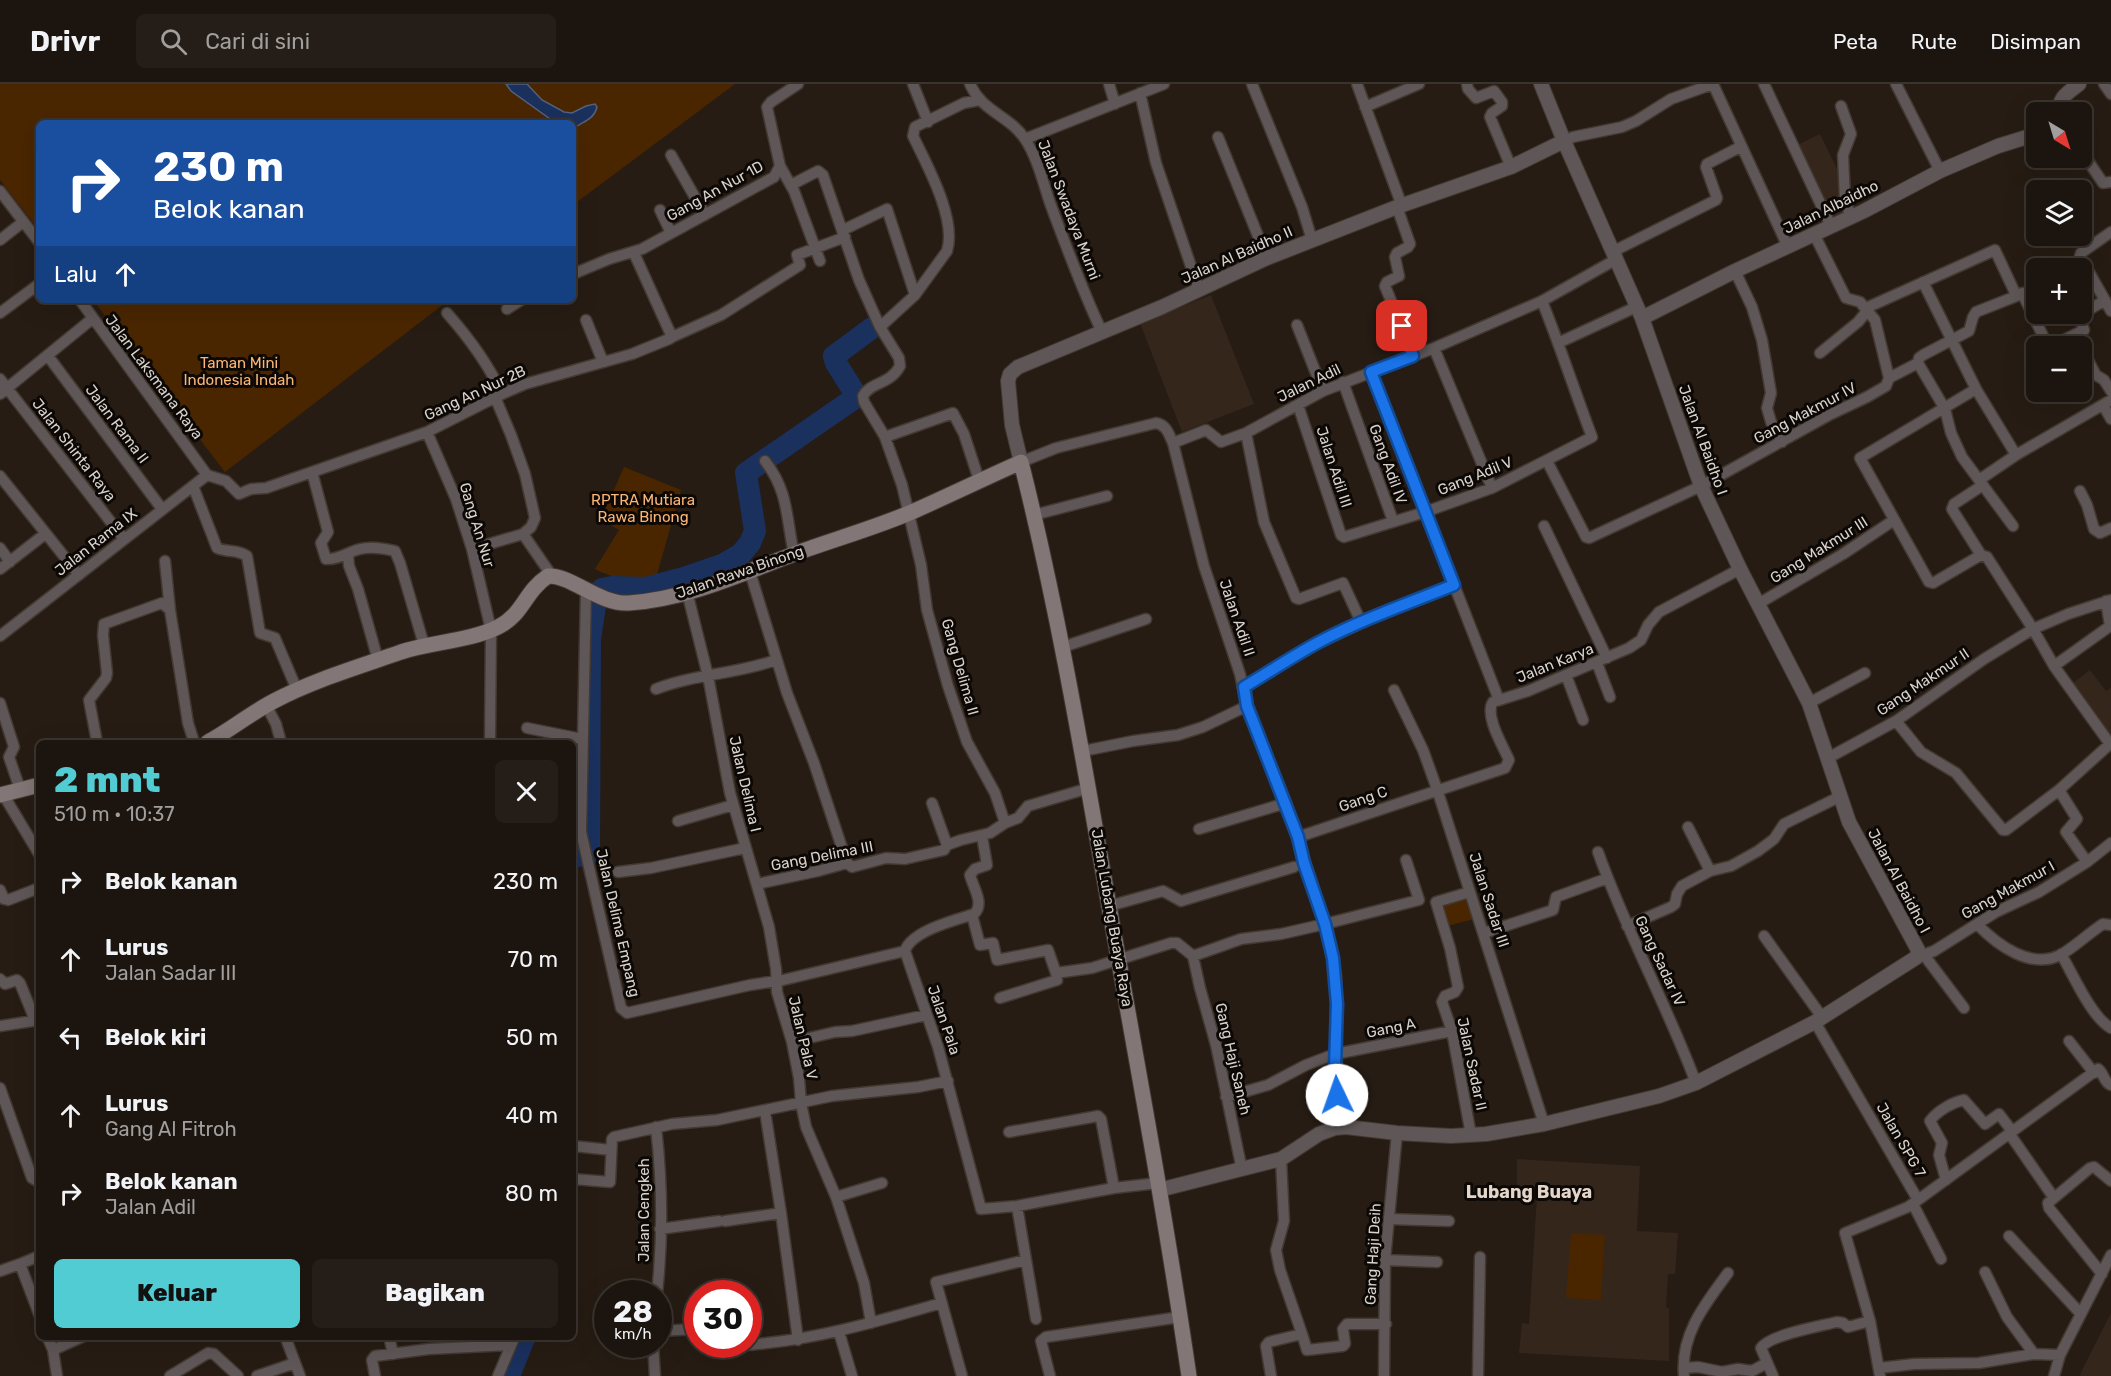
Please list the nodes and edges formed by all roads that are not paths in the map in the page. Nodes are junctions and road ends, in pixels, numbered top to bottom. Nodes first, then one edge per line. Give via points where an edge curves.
1 (798, 84) edge
2 (913, 84) edge
3 (970, 84) edge
4 (1109, 84) edge
5 (1164, 84) edge
6 (1252, 84) edge
7 (1357, 84) edge
8 (1419, 84) edge
9 (1467, 84) edge
10 (1541, 84) edge
11 (1713, 84) edge
12 (1764, 84) edge
13 (1896, 84) edge
14 (2079, 84) edge
15 (2104, 84) edge
16 (1690, 87) edge
17 (1136, 91) edge
18 (2111, 94) edge
19 (980, 100) junction
20 (2059, 102) edge
21 (1115, 104) junction
22 (1841, 106) dead end
23 (1365, 107) junction
24 (928, 122) junction
25 (1218, 137) dead end
26 (2026, 138) edge
27 (1025, 139) junction
28 (1564, 141) junction
29 (1740, 147) junction
30 (671, 155) dead end
31 (2092, 164) edge
32 (780, 166) junction
33 (1511, 167) junction
34 (1940, 171) junction
35 (2107, 182) edge
36 (791, 185) junction
37 (0, 191) edge
38 (2111, 194) edge
39 (1399, 206) junction
40 (660, 210) dead end
41 (705, 215) junction
42 (1851, 217) junction
43 (23, 222) junction
44 (1831, 226) junction
45 (2111, 232) edge
46 (671, 233) junction
47 (844, 234) junction
48 (1814, 234) junction
49 (36, 238) edge
50 (0, 240) edge
51 (1312, 240) junction
52 (1788, 247) junction
53 (815, 248) junction
54 (634, 253) junction
55 (1614, 256) junction
56 (1267, 258) junction
57 (2080, 258) edge
58 (819, 261) dead end
59 (1735, 271) junction
60 (576, 273) edge
61 (1923, 282) junction
62 (2092, 284) edge
63 (36, 286) edge
64 (1198, 290) junction
65 (2026, 292) edge
66 (2019, 294) junction
67 (915, 295) junction
68 (2104, 300) junction
69 (1542, 301) junction
70 (82, 303) edge
71 (516, 303) edge
72 (507, 309) dead end
73 (1867, 309) junction
74 (2111, 311) edge
75 (0, 312) edge
76 (447, 313) dead end
77 (1639, 313) junction
78 (92, 320) junction
79 (586, 320) dead end
80 (878, 323) junction
81 (1297, 325) dead end
82 (1102, 332) junction
83 (2074, 335) edge
84 (2044, 336) edge
85 (672, 337) junction
86 (1951, 339) junction
87 (1558, 343) junction
88 (1434, 348) junction
89 (1821, 353) dead end
90 (48, 356) junction
91 (1413, 356) junction
92 (603, 362) junction
93 (1918, 363) junction
94 (2092, 368) edge
95 (1371, 372) junction
96 (1889, 378) junction
97 (1343, 382) junction
98 (2, 387) edge
99 (1976, 389) junction
100 (1323, 391) junction
101 (2111, 392) edge
102 (499, 395) junction
103 (2107, 403) edge
104 (1298, 405) junction
105 (1945, 409) junction
106 (2111, 419) edge
107 (427, 432) junction
108 (1246, 433) junction
109 (885, 437) junction
110 (1782, 442) junction
111 (1173, 443) junction
112 (2016, 455) junction
113 (765, 461) dead end
114 (1021, 462) junction
115 (1547, 462) junction
116 (206, 472) junction
117 (312, 472) junction
118 (0, 476) edge
119 (979, 480) junction
120 (1981, 482) junction
121 (193, 486) junction
122 (1701, 486) junction
123 (1492, 488) junction
124 (2080, 491) dead end
125 (1107, 496) dead end
126 (162, 509) junction
127 (1425, 512) junction
128 (908, 513) junction
129 (1034, 515) junction
130 (1894, 520) junction
131 (1393, 521) junction
132 (1544, 526) dead end
133 (2013, 526) dead end
134 (2111, 528) edge
135 (45, 534) junction
136 (523, 534) junction
137 (1344, 537) joint
138 (124, 539) junction
139 (0, 548) edge
140 (472, 549) junction
141 (794, 554) junction
142 (348, 555) junction
143 (1981, 555) junction
144 (10, 561) junction
145 (165, 561) dead end
146 (0, 569) edge
147 (1740, 569) junction
148 (750, 572) junction
149 (79, 575) junction
150 (552, 576) junction
151 (1454, 585) junction
152 (687, 592) junction
153 (594, 594) junction
154 (2109, 600) edge
155 (1758, 604) junction
156 (170, 610) junction
157 (1146, 619) dead end
158 (1361, 622) junction
159 (2034, 628) junction
160 (491, 630) junction
161 (0, 636) edge
162 (424, 645) junction
163 (1063, 647) junction
164 (378, 660) junction
165 (776, 660) junction
166 (1602, 661) junction
167 (2054, 666) junction
168 (1865, 673) dead end
169 (1566, 675) junction
170 (708, 676) junction
171 (1244, 687) junction
172 (656, 689) dead end
173 (297, 690) junction
174 (1394, 690) dead end
175 (1610, 697) dead end
176 (1499, 700) junction
177 (0, 703) edge
178 (1809, 703) junction
179 (266, 705) junction
180 (1247, 706) junction
181 (1583, 720) dead end
182 (1896, 721) junction
183 (527, 728) dead end
184 (582, 739) junction
185 (97, 740) edge
186 (193, 740) edge
187 (211, 740) edge
188 (280, 740) edge
189 (490, 740) edge
190 (2110, 743) edge
191 (1083, 751) junction
192 (1828, 758) junction
193 (36, 786) edge
194 (1089, 788) junction
195 (20, 789) junction
196 (1437, 789) junction
197 (2059, 790) junction
198 (2, 795) edge
199 (1841, 796) junction
200 (932, 803) dead end
201 (1286, 803) junction
202 (733, 805) junction
203 (577, 813) edge
204 (678, 821) dead end
205 (1005, 823) junction
206 (1688, 827) dead end
207 (1199, 829) dead end
208 (982, 836) junction
209 (1298, 837) junction
210 (2111, 843) edge
211 (947, 845) junction
212 (745, 848) junction
213 (36, 849) edge
214 (1598, 852) dead end
215 (1406, 860) dead end
216 (2087, 862) junction
217 (847, 863) junction
218 (1294, 867) dead end
219 (1710, 871) junction
220 (618, 872) dead end
221 (1608, 878) junction
222 (757, 884) junction
223 (36, 889) edge
224 (1470, 892) junction
225 (2, 894) edge
226 (1109, 906) junction
227 (972, 915) junction
228 (1325, 924) junction
229 (1977, 924) junction
230 (2111, 925) edge
231 (1627, 926) junction
232 (1484, 933) junction
233 (1764, 936) dead end
234 (904, 951) junction
235 (2061, 954) junction
236 (1193, 956) junction
237 (1921, 956) junction
238 (1119, 960) junction
239 (1056, 973) junction
240 (0, 979) edge
241 (777, 981) junction
242 (1000, 998) dead end
243 (1964, 1008) dead end
244 (926, 1015) junction
245 (36, 1018) edge
246 (1819, 1019) junction
247 (36, 1020) edge
248 (0, 1026) edge
249 (2111, 1028) edge
250 (1452, 1030) junction
251 (2069, 1041) dead end
252 (792, 1042) junction
253 (1335, 1054) junction
254 (2094, 1073) junction
255 (948, 1081) junction
256 (1696, 1083) junction
257 (2111, 1085) edge
258 (0, 1088) edge
259 (1226, 1098) junction
260 (801, 1103) junction
261 (765, 1111) junction
262 (1544, 1124) junction
263 (656, 1127) junction
264 (1346, 1127) junction
265 (1008, 1132) dead end
266 (2011, 1132) junction
267 (1397, 1133) junction
268 (1471, 1135) junction
269 (576, 1146) edge
270 (611, 1150) junction
271 (1281, 1159) junction
272 (1242, 1170) junction
273 (576, 1179) edge
274 (36, 1180) edge
275 (1946, 1180) junction
276 (2111, 1182) edge
277 (882, 1183) dead end
278 (1158, 1187) junction
279 (1114, 1188) junction
280 (836, 1197) junction
281 (2054, 1198) junction
282 (1915, 1202) junction
283 (1017, 1206) junction
284 (780, 1213) junction
285 (1389, 1219) junction
286 (1449, 1221) dead end
287 (660, 1229) junction
288 (2009, 1236) dead end
289 (2111, 1255) edge
290 (36, 1257) edge
291 (1480, 1257) dead end
292 (1941, 1259) dead end
293 (1026, 1260) junction
294 (1385, 1260) junction
295 (1437, 1262) dead end
296 (20, 1264) junction
297 (0, 1271) edge
298 (1985, 1272) dead end
299 (1728, 1273) dead end
300 (2102, 1274) junction
301 (658, 1280) edge
302 (942, 1303) junction
303 (36, 1306) edge
304 (2080, 1313) junction
305 (1180, 1317) junction
306 (1036, 1319) dead end
307 (1870, 1321) junction
308 (871, 1323) junction
309 (1386, 1324) junction
310 (838, 1332) junction
311 (1302, 1334) junction
312 (49, 1340) edge
313 (75, 1340) edge
314 (287, 1340) edge
315 (390, 1340) edge
316 (798, 1340) junction
317 (513, 1341) edge
318 (762, 1344) edge
319 (53, 1350) junction
320 (393, 1354) junction
321 (2034, 1354) junction
322 (2060, 1355) junction
323 (654, 1358) edge
324 (296, 1363) junction
325 (1767, 1363) junction
326 (1684, 1372) edge
327 (1880, 1372) edge
328 (57, 1376) edge
329 (170, 1376) edge
330 (238, 1376) edge
331 (257, 1376) edge
332 (300, 1376) edge
333 (375, 1376) edge
334 (498, 1376) edge
335 (655, 1376) edge
336 (852, 1376) edge
337 (962, 1376) edge
338 (1050, 1376) edge
339 (1189, 1376) edge
340 (1271, 1376) edge
341 (1384, 1376) edge
342 (1478, 1376) edge
343 (1773, 1376) edge
344 (2054, 1376) edge

1 - 32 street, Gang An Nur 1D via 767,106
2 - 24 street
3 - 19 street, Jalan Swadaya Murni
4 - 21 street
5 - 17 street
6 - 51 street
7 - 23 street
8 - 23 street
9 - 33 street via 1476,98 1494,91 1502,102 1491,117
10 - 28 street, Jalan Al Baidho I
11 - 16 street
11 - 29 street
12 - 44 street
13 - 34 street
14 - 20 street
15 - 18 street
16 - 28 street via 1636,121
17 - 21 street
17 - 64 street
19 - 24 street via 964,103
19 - 27 street, Jalan Swadaya Murni
21 - 27 street
22 - 42 street via 1851,134 1843,155 1845,200
23 - 39 street
24 - 67 street via 915,127 913,136 937,189 948,244
25 - 56 street
26 - 34 street, Jalan Albaidho
27 - 82 street, Jalan Swadaya Murni
28 - 33 street, Jalan Al Baidho II
28 - 55 street, Jalan Al Baidho I
29 - 52 street
29 - 55 street, Jalan Adil via 1707,164 1716,200
30 - 41 street
31 - 35 street
32 - 36 street
32 - 41 street, Gang An Nur 1D via 774,177
33 - 39 street, Jalan Al Baidho II
34 - 42 street, Jalan Albaidho
35 - 38 street
36 - 47 street via 818,171 823,175
36 - 53 street
37 - 43 street
39 - 51 street, Jalan Al Baidho II
39 - 91 street via 1410,244 1395,257 1399,276 1385,286
40 - 46 street
41 - 46 street, Gang An Nur 1D
42 - 44 street, Jalan Albaidho
43 - 49 street
43 - 50 street
44 - 48 street, Jalan Albaidho
45 - 57 street via 2081,253
46 - 54 street, Gang An Nur 1D
47 - 53 street
47 - 67 street via 887,209
47 - 80 street
48 - 52 street, Jalan Albaidho
48 - 73 street via 1846,298
51 - 56 street, Jalan Al Baidho II
52 - 59 street, Jalan Albaidho
53 - 58 street
53 - 85 street, Gang An Nur 2B via 797,255 800,265 721,315
54 - 60 street, Gang An Nur 1D
54 - 85 street
55 - 69 street, Jalan Adil
55 - 77 street, Jalan Al Baidho I
56 - 64 street, Jalan Al Baidho II
59 - 77 street, Jalan Albaidho
59 - 110 street via 1762,340 1771,393 1767,408
61 - 66 street via 1995,250
61 - 73 street
61 - 86 street
62 - 68 street
63 - 75 street
64 - 82 street, Jalan Al Baidho II
65 - 66 street, Gang Makmur IV
66 - 84 street
66 - 86 street, Gang Makmur IV via 1976,312 1969,331
67 - 80 street
68 - 74 street
68 - 83 street via 2079,316 2084,330
69 - 87 street, Gang Adil V
69 - 88 street, Jalan Adil
70 - 78 street, Jalan Laksmana Raya
71 - 72 street
73 - 89 street via 1858,322
73 - 96 street via 1877,325
76 - 102 street via 492,372
77 - 87 street
77 - 122 street, Jalan Al Baidho I
78 - 90 street
78 - 116 street, Jalan Laksmana Raya
79 - 92 street
80 - 109 street, Gang Delima II via 900,366 889,379 863,396
81 - 100 street
82 - 114 street, Jalan Al Baidho II via 1017,367 1010,374 1012,425
85 - 92 street, Gang An Nur 2B
86 - 93 street, Gang Makmur IV via 1919,358
86 - 99 street
87 - 115 street, Gang Adil V via 1592,437
88 - 91 street, Jalan Adil
88 - 123 street
90 - 98 street
90 - 126 street, Jalan Rama II
91 - 95 street, Jalan Adil
92 - 102 street, Gang An Nur 2B
93 - 96 street, Gang Makmur IV
93 - 105 street
94 - 101 street
95 - 97 street, Jalan Adil
95 - 127 street
96 - 110 street, Gang Makmur IV via 1886,386
97 - 100 street, Jalan Adil
97 - 131 street, Gang Adil IV
98 - 138 street, Jalan Shinta Raya
99 - 105 street
99 - 112 street
100 - 104 street, Jalan Adil
102 - 107 street, Gang An Nur 2B
102 - 136 street via 534,506 536,518
103 - 106 street
103 - 112 street
104 - 108 street, Jalan Adil
104 - 137 street, Jalan Adil III
105 - 120 street via 1962,457
105 - 130 street via 1860,458
107 - 117 street, Gang An Nur 2B
107 - 140 street, Gang An Nur via 456,499
108 - 111 street, Jalan Adil via 1221,442 1206,429
108 - 158 street via 1264,522 1296,598 1343,583
109 - 119 street via 953,413
109 - 128 street, Gang Delima II
110 - 122 street, Gang Makmur IV
111 - 114 street via 1165,428 1156,423 1056,448
111 - 171 street, Jalan Adil II via 1204,566
112 - 120 street
113 - 141 street via 782,489
114 - 119 main road, Jalan Rawa Binong
114 - 129 main road, Jalan Lubang Buaya Raya
115 - 122 street via 1587,538
115 - 123 street, Gang Adil V
116 - 117 street, Gang An Nur 2B via 226,480 239,494
116 - 121 street, Jalan Rama IX
117 - 142 street via 328,532 321,543 326,559
118 - 135 street
119 - 128 main road, Jalan Rawa Binong
120 - 133 street
120 - 143 street via 1952,508
121 - 126 street, Jalan Rama IX
121 - 173 street via 217,548 247,556 260,633 275,638
122 - 147 street, Jalan Al Baidho I
123 - 127 street, Gang Adil V
124 - 134 street via 2094,529 2100,533
125 - 129 street
126 - 138 street, Jalan Rama IX
127 - 131 street, Gang Adil V
127 - 151 street
128 - 141 main road, Jalan Rawa Binong
128 - 205 street, Gang Delima II via 927,610 948,686 967,742 995,792
129 - 163 main road, Jalan Lubang Buaya Raya
130 - 143 street via 1931,583
130 - 155 street, Gang Makmur III
131 - 137 street, Gang Adil V
132 - 166 street
135 - 144 street
135 - 149 street
136 - 140 street
136 - 150 street
138 - 149 street, Jalan Rama IX
139 - 144 street
140 - 160 street, Gang An Nur
141 - 148 main road, Jalan Rawa Binong
142 - 162 street via 376,548 398,555
142 - 164 street
143 - 159 street via 1987,557
144 - 146 street
145 - 156 street
147 - 155 street, Jalan Al Baidho I
147 - 166 street, Jalan Karya via 1659,612 1641,640
148 - 152 main road, Jalan Rawa Binong
148 - 165 street
149 - 161 street, Jalan Rama IX
150 - 153 main road, Jalan Rawa Binong
150 - 160 main road via 535,586 513,618
151 - 158 street
151 - 176 street
152 - 153 main road, Jalan Rawa Binong via 628,603
152 - 170 street, Jalan Delima I
153 - 184 street, Jalan Delima Empang
154 - 159 street, Gang Makmur II
154 - 167 street via 2110,627
155 - 178 street, Jalan Al Baidho I
156 - 185 street via 162,603 104,624 107,673 89,700
156 - 186 street
157 - 163 street
158 - 171 street
159 - 167 street
159 - 182 street, Gang Makmur II
160 - 162 main road
160 - 189 street, Gang An Nur
162 - 164 main road
163 - 191 main road, Jalan Lubang Buaya Raya
164 - 173 main road
165 - 170 street
165 - 217 street
166 - 169 street, Jalan Karya
166 - 175 street
167 - 190 street
168 - 178 street
169 - 176 street, Jalan Karya
169 - 181 street
170 - 172 street
170 - 202 street, Jalan Delima I
171 - 180 street, Jalan Adil II
173 - 179 main road
174 - 196 street, Jalan Sadar III
176 - 196 street via 1492,702 1489,711 1508,765
177 - 195 street via 14,747 9,757
178 - 192 street, Jalan Al Baidho I
179 - 187 main road
179 - 188 street
180 - 191 street via 1178,735
180 - 201 street, Jalan Adil II
182 - 192 street, Gang Makmur II
182 - 197 street via 1921,752 1956,773 2002,830
183 - 184 street
184 - 203 street, Jalan Delima Empang
190 - 197 street
191 - 194 main road, Jalan Lubang Buaya Raya
192 - 199 street, Jalan Al Baidho I
193 - 195 main road
194 - 205 street, Gang Delima III via 1029,806 1018,818
194 - 226 main road, Jalan Lubang Buaya Raya
195 - 198 main road
196 - 209 street, Gang C
196 - 224 street, Jalan Sadar III
197 - 216 street via 2077,818 2066,832
198 - 213 street
199 - 219 street via 1784,824 1774,839 1758,851 1731,866
199 - 237 street, Jalan Al Baidho I via 1849,822
200 - 211 street
201 - 207 street
201 - 209 street, Jalan Adil II
202 - 204 street
202 - 212 street, Jalan Delima I
203 - 241 street, Jalan Delima Empang via 621,1008 627,1012
205 - 208 street, Gang Delima III
206 - 219 street
208 - 211 street, Gang Delima III
208 - 227 street via 987,864 970,873 980,907
209 - 228 street, Jalan Adil II
210 - 216 street, Gang Makmur I
211 - 217 street, Gang Delima III via 944,850 918,857 886,858 852,867
212 - 220 street
212 - 222 street, Jalan Delima I
214 - 221 street, Gang Sadar IV
215 - 228 street via 1419,900
216 - 229 street, Gang Makmur I via 2040,892
217 - 222 street, Gang Delima III
218 - 226 street via 1181,901 1162,891
219 - 231 street via 1682,886 1671,907
221 - 231 street, Gang Sadar IV
221 - 232 street via 1556,897 1552,910
222 - 241 street, Jalan Delima I via 769,927
223 - 225 street via 13,899
224 - 232 street, Jalan Sadar III
224 - 250 street, Jalan Sadar II via 1436,902 1458,987 1442,1002
226 - 238 main road, Jalan Lubang Buaya Raya
227 - 234 street via 921,934
227 - 239 street via 980,945 993,943 997,960 1048,950
228 - 236 street via 1241,939
228 - 253 street, Jalan Adil II via 1336,975
229 - 235 street via 1990,938 2025,956 2044,961
229 - 237 street, Gang Makmur I
230 - 235 street via 2099,926
231 - 256 street, Gang Sadar IV
232 - 262 street, Jalan Sadar III
233 - 246 street, Jalan SPG 7
234 - 241 street
234 - 244 street, Jalan Pala
235 - 249 street via 2094,1010
236 - 238 street via 1171,943
236 - 259 street, Gang Haji Saneh
237 - 243 street
237 - 246 street, Jalan Al Baidho I
238 - 239 street
238 - 278 main road, Jalan Lubang Buaya Raya
239 - 242 street via 1057,980
240 - 245 street via 5,984 17,980 20,983
241 - 252 street, Jalan Pala V
244 - 252 street
244 - 255 street, Jalan Pala
246 - 256 street, Jalan Al Baidho I
246 - 282 street, Jalan SPG 7
247 - 248 street
250 - 253 street, Gang A
250 - 268 street, Jalan Sadar II
251 - 254 street
252 - 260 street, Jalan Pala V
253 - 259 street, Gang A via 1268,1085
253 - 264 street, Jalan Adil II via 1337,1095
254 - 257 street via 2099,1070
254 - 266 street
255 - 260 street
255 - 283 street, Jalan Pala via 980,1208
256 - 262 street, Jalan Al Baidho I
258 - 274 street
259 - 272 street, Gang Haji Saneh
260 - 261 street
260 - 280 street, Jalan Pala V via 813,1147
261 - 263 street
261 - 284 street
262 - 268 street, Jalan Al Baidho I
263 - 270 street via 614,1137
263 - 287 street, Jalan Cengkeh
264 - 267 street, Jalan Al Baidho I
264 - 271 street, Jalan Al Baidho I via 1319,1134
265 - 279 street via 1100,1117
266 - 275 street
266 - 275 street via 1999,1114 1983,1123 1964,1100 1934,1116 1930,1121 1942,1143 1939,1155
266 - 281 street
267 - 268 street, Jalan Al Baidho I
267 - 285 street, Gang Haji Deih
269 - 270 street
270 - 273 street via 610,1182
271 - 272 street, Jalan Al Baidho I
271 - 311 street via 1284,1221 1276,1250
272 - 278 street, Jalan Al Baidho I
275 - 282 street
276 - 281 street via 2099,1170 2090,1168
277 - 280 street
278 - 279 street, Jalan Pala
278 - 305 main road, Jalan Lubang Buaya Raya
279 - 283 street, Jalan Pala
280 - 308 street, Jalan Pala V via 864,1283
281 - 300 street via 2048,1206
282 - 292 street, Jalan SPG 7
282 - 307 street via 1845,1233
283 - 293 street
284 - 287 street
284 - 316 street
285 - 286 street
285 - 294 street, Gang Haji Deih
287 - 301 street, Jalan Cengkeh
288 - 304 street
289 - 300 street
290 - 296 street
291 - 342 street
293 - 302 street via 936,1282
293 - 306 street
294 - 295 street
294 - 309 street, Gang Haji Deih
296 - 297 street
296 - 303 street
298 - 321 street via 2007,1317
299 - 326 street via 1691,1328
300 - 304 street
302 - 308 street
302 - 337 street
304 - 322 street
305 - 338 street via 1046,1337 1041,1341
305 - 339 main road, Jalan Lubang Buaya Raya
307 - 325 street via 1848,1327 1839,1322 1827,1324 1764,1343 1761,1348
307 - 327 street
308 - 310 street
309 - 311 street via 1347,1324 1343,1329 1344,1345 1308,1350
309 - 341 street, Gang Haji Deih
310 - 316 street
310 - 336 street
311 - 340 street via 1267,1344
312 - 319 street
313 - 319 street
314 - 324 street
315 - 320 street
316 - 318 street
317 - 320 street
317 - 334 street
319 - 328 street
320 - 333 street via 373,1357
321 - 322 street
321 - 327 street via 1978,1363 1914,1364
322 - 344 street
323 - 335 street
324 - 331 street
324 - 332 street
325 - 326 street via 1752,1371 1722,1372 1698,1367
325 - 343 street
329 - 330 street via 207,1353 214,1354

